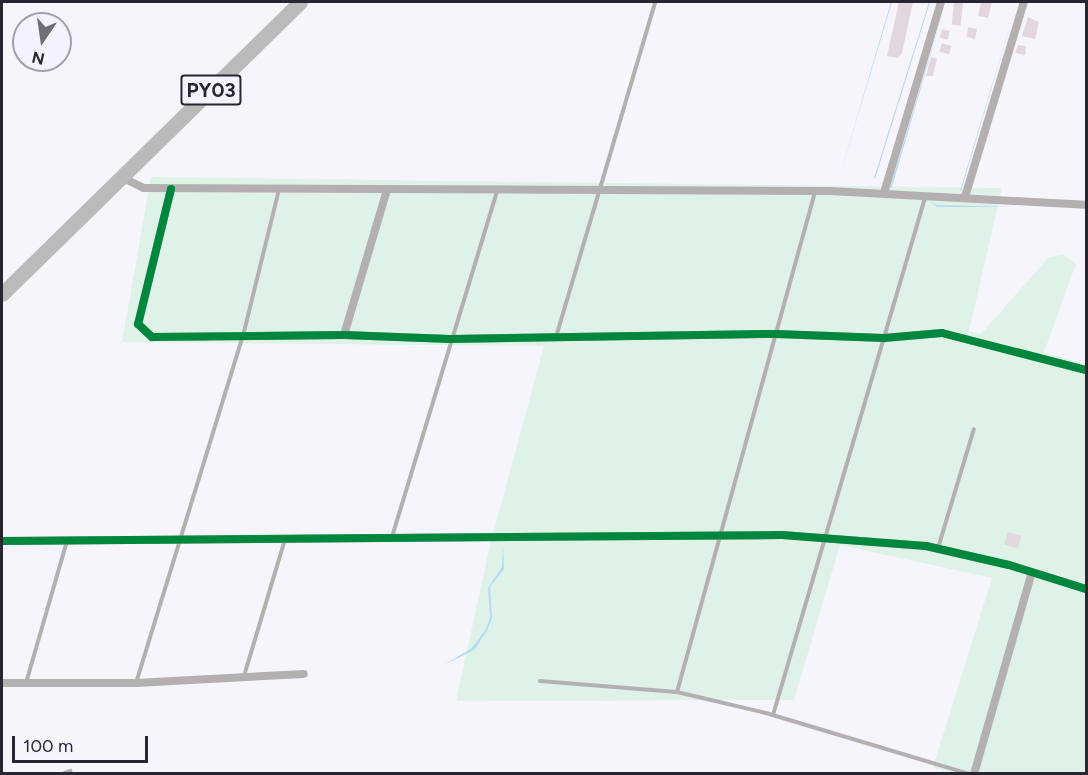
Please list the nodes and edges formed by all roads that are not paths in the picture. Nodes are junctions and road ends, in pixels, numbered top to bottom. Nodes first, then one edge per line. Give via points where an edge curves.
1 (300, 2) edge
2 (655, 2) edge
3 (940, 2) edge
4 (1024, 2) edge
5 (122, 177) junction
6 (171, 189) junction
7 (279, 189) junction
8 (387, 190) junction
9 (497, 191) junction
10 (815, 191) junction
11 (600, 192) junction
12 (884, 193) junction
13 (926, 195) junction
14 (965, 197) junction
15 (1086, 205) edge
16 (2, 294) edge
17 (776, 334) junction
18 (344, 335) junction
19 (243, 336) junction
20 (556, 338) junction
21 (884, 338) junction
22 (450, 339) junction
23 (1086, 370) edge
24 (974, 429) dead end
25 (719, 536) junction
26 (824, 537) junction
27 (286, 538) junction
28 (392, 538) junction
29 (181, 539) junction
30 (67, 540) junction
31 (2, 541) edge
32 (937, 549) junction
33 (1032, 572) junction
34 (1086, 589) edge
35 (304, 674) dead end
36 (244, 677) junction
37 (540, 681) dead end
38 (2, 683) edge
39 (26, 683) junction
40 (136, 683) junction
41 (677, 692) junction
42 (773, 715) junction
43 (70, 771) dead end
44 (62, 774) edge
45 (969, 774) edge
46 (974, 774) edge

1 - 5 highway, PY03
2 - 11 lane
3 - 12 street
4 - 14 street
5 - 6 street via 140,188
5 - 16 highway, PY03
6 - 7 street
6 - 19 street via 140,316 141,331 152,337
7 - 8 street
7 - 19 lane
8 - 9 street
8 - 18 street
9 - 11 street
9 - 22 lane
10 - 11 street
10 - 12 street
10 - 17 lane
11 - 20 lane
12 - 13 street
13 - 14 street
13 - 21 lane
14 - 15 street
17 - 20 street
17 - 21 street
17 - 25 lane
18 - 19 street
18 - 22 street
19 - 29 lane
20 - 22 street
21 - 23 street via 958,335
21 - 26 lane
22 - 28 lane
24 - 32 lane
25 - 26 street
25 - 28 street
25 - 41 lane
26 - 32 street
26 - 42 lane
27 - 28 street
27 - 29 street
27 - 36 lane
29 - 30 street
29 - 40 lane
30 - 31 street
30 - 39 lane
32 - 33 street
33 - 34 street
33 - 46 street
35 - 36 street
36 - 40 street
37 - 41 lane
38 - 39 street
39 - 40 street
41 - 42 lane
42 - 45 lane
43 - 44 lane

